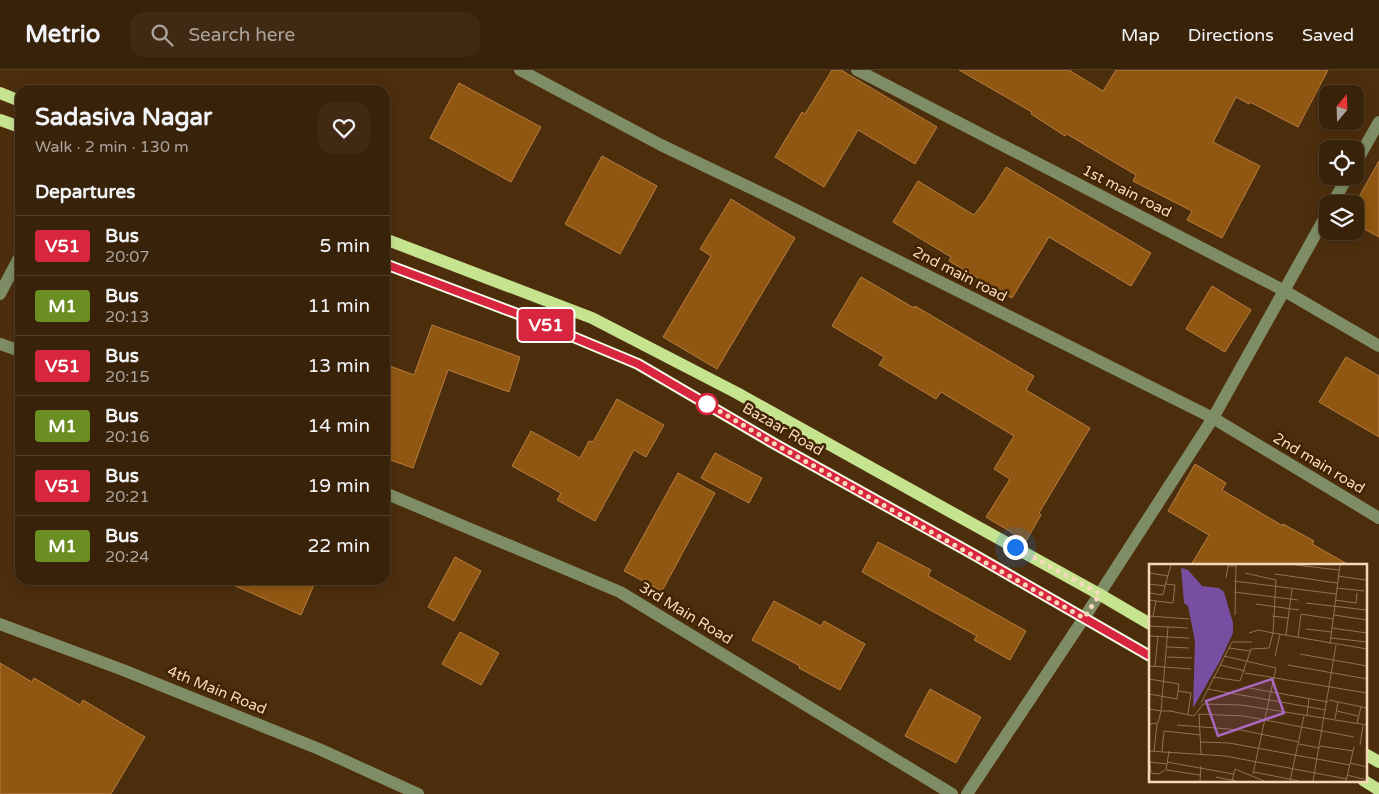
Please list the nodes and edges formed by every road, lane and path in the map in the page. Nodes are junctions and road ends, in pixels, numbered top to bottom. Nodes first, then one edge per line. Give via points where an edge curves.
1 (520, 70) edge
2 (857, 70) edge
3 (0, 93) edge
4 (15, 99) edge
5 (0, 120) edge
6 (1379, 122) edge
7 (15, 125) edge
8 (1364, 148) edge
9 (1319, 228) edge
10 (390, 241) edge
11 (15, 266) edge
12 (390, 266) edge
13 (1283, 290) junction
14 (0, 294) edge
15 (0, 344) edge
16 (1379, 346) edge
17 (15, 349) edge
18 (1213, 418) junction
19 (390, 495) edge
20 (1379, 518) edge
21 (1100, 594) junction
22 (1084, 618) junction
23 (1149, 623) edge
24 (0, 624) edge
25 (1149, 655) edge
26 (1366, 755) edge
27 (1379, 762) edge
28 (1366, 782) edge
29 (1379, 790) edge
30 (418, 794) edge
31 (952, 794) edge
32 (967, 794) edge

1 - 18 street, 2nd main road via 661,145
2 - 13 street, 1st main road
3 - 4 main road
5 - 7 main road
6 - 8 street
9 - 13 street
10 - 21 main road, Bazaar Road via 592,318 737,393
11 - 14 street
12 - 22 main road, Bazaar Road via 638,364
13 - 16 street, 1st main road
13 - 18 street
15 - 17 street
18 - 20 street, 2nd main road
18 - 21 street
19 - 31 street, 3rd Main Road via 620,592
21 - 22 street
21 - 23 main road, Bazaar Road
22 - 25 main road, Bazaar Road
22 - 32 street
24 - 30 street, 4th Main Road via 320,749
26 - 27 main road
28 - 29 main road

